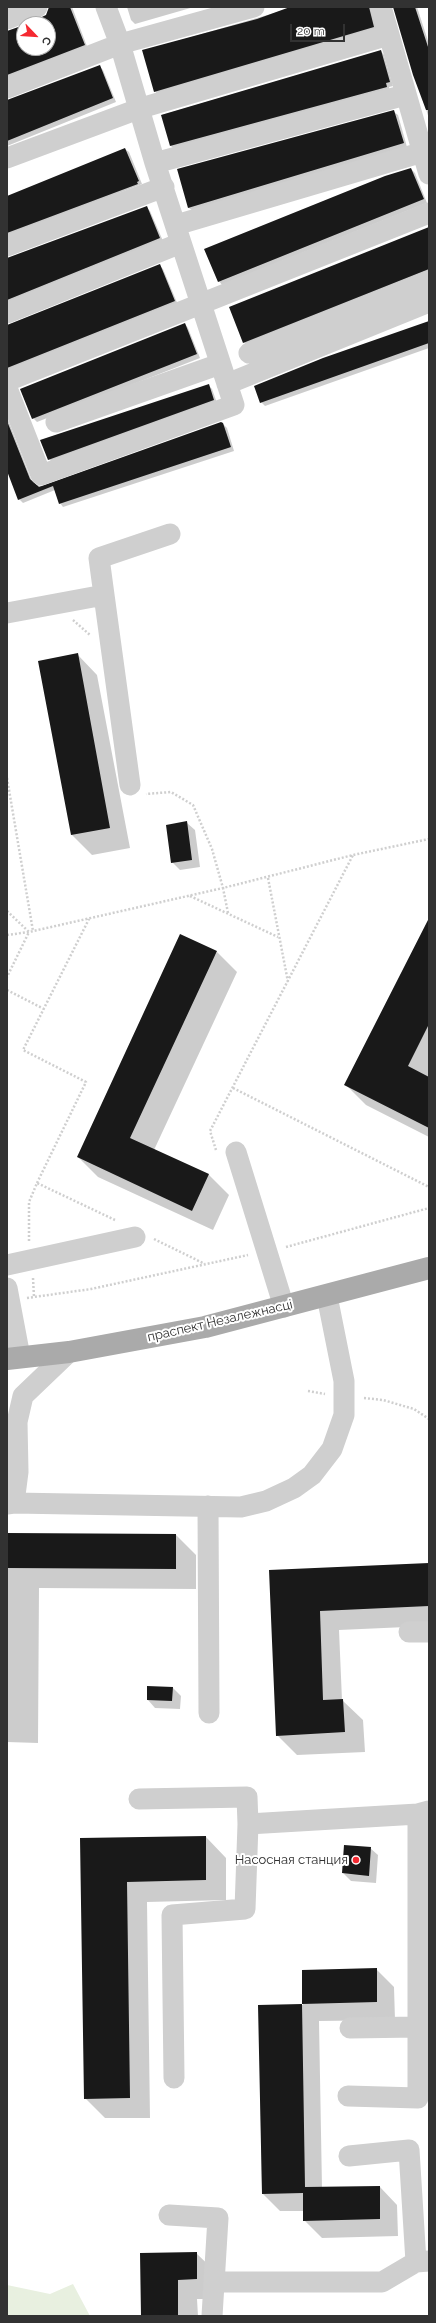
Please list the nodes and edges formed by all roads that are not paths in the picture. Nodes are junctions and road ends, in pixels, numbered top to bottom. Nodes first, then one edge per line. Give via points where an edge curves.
1 (37, 7) edge
2 (106, 7) edge
3 (254, 7) edge
4 (381, 7) edge
5 (7, 19) edge
6 (389, 35) junction
7 (120, 44) junction
8 (7, 88) edge
9 (405, 95) junction
10 (140, 108) junction
11 (423, 152) junction
12 (7, 158) edge
13 (155, 163) junction
14 (429, 174) edge
15 (164, 187) junction
16 (429, 213) edge
17 (178, 234) junction
18 (7, 246) edge
19 (429, 281) edge
20 (429, 302) edge
21 (200, 304) junction
22 (7, 314) edge
23 (249, 353) dead end
24 (220, 364) junction
25 (7, 381) edge
26 (227, 384) junction
27 (7, 388) edge
28 (56, 422) dead end
29 (170, 534) dead end
30 (104, 595) junction
31 (7, 613) edge
32 (130, 785) dead end
33 (227, 1153) road end
34 (135, 1237) dead end
35 (7, 1265) edge
36 (429, 1268) edge
37 (8, 1294) edge
38 (327, 1296) junction
39 (284, 1308) junction
40 (69, 1352) junction
41 (14, 1358) edge
42 (10, 1504) edge
43 (208, 1506) junction
44 (208, 1713) dead end
45 (139, 1799) dead end
46 (423, 1812) edge
47 (248, 1824) junction
48 (417, 2027) junction
49 (350, 2028) dead end
50 (174, 2078) dead end
51 (348, 2096) dead end
52 (349, 2156) dead end
53 (169, 2215) dead end
54 (422, 2262) edge
55 (215, 2282) junction
56 (212, 2316) edge

1 - 5 lane
2 - 7 lane
3 - 7 lane
4 - 6 lane
6 - 9 lane
6 - 10 lane
7 - 8 lane
7 - 10 lane
9 - 11 lane
9 - 13 lane
10 - 12 lane
10 - 13 lane
11 - 14 lane
11 - 17 lane
13 - 15 lane
15 - 17 lane
15 - 18 lane
16 - 21 lane
17 - 21 lane
17 - 22 lane
19 - 23 lane
20 - 26 lane
21 - 24 lane
21 - 25 lane
24 - 26 lane
24 - 28 lane
26 - 27 lane via 234,405 41,475
29 - 30 lane via 99,558
30 - 31 lane
30 - 32 lane
33 - 39 lane via 257,1249
34 - 35 lane
36 - 38 main road, праспект Незалежнасці
37 - 41 lane
38 - 39 main road, праспект Незалежнасці
38 - 43 lane via 344,1380 344,1415 332,1449 312,1475 294,1488 266,1501 241,1507
39 - 40 main road, праспект Незалежнасці via 206,1327
40 - 41 main road, праспект Незалежнасці
40 - 42 lane via 23,1396 17,1422 18,1472
42 - 43 lane
43 - 44 lane
45 - 47 lane via 247,1797
46 - 47 lane
46 - 48 lane
47 - 50 lane via 245,1910 172,1914
48 - 49 lane
48 - 51 lane via 418,2098
52 - 54 lane via 409,2150
53 - 55 lane via 218,2218
54 - 55 lane via 382,2282
55 - 56 lane

